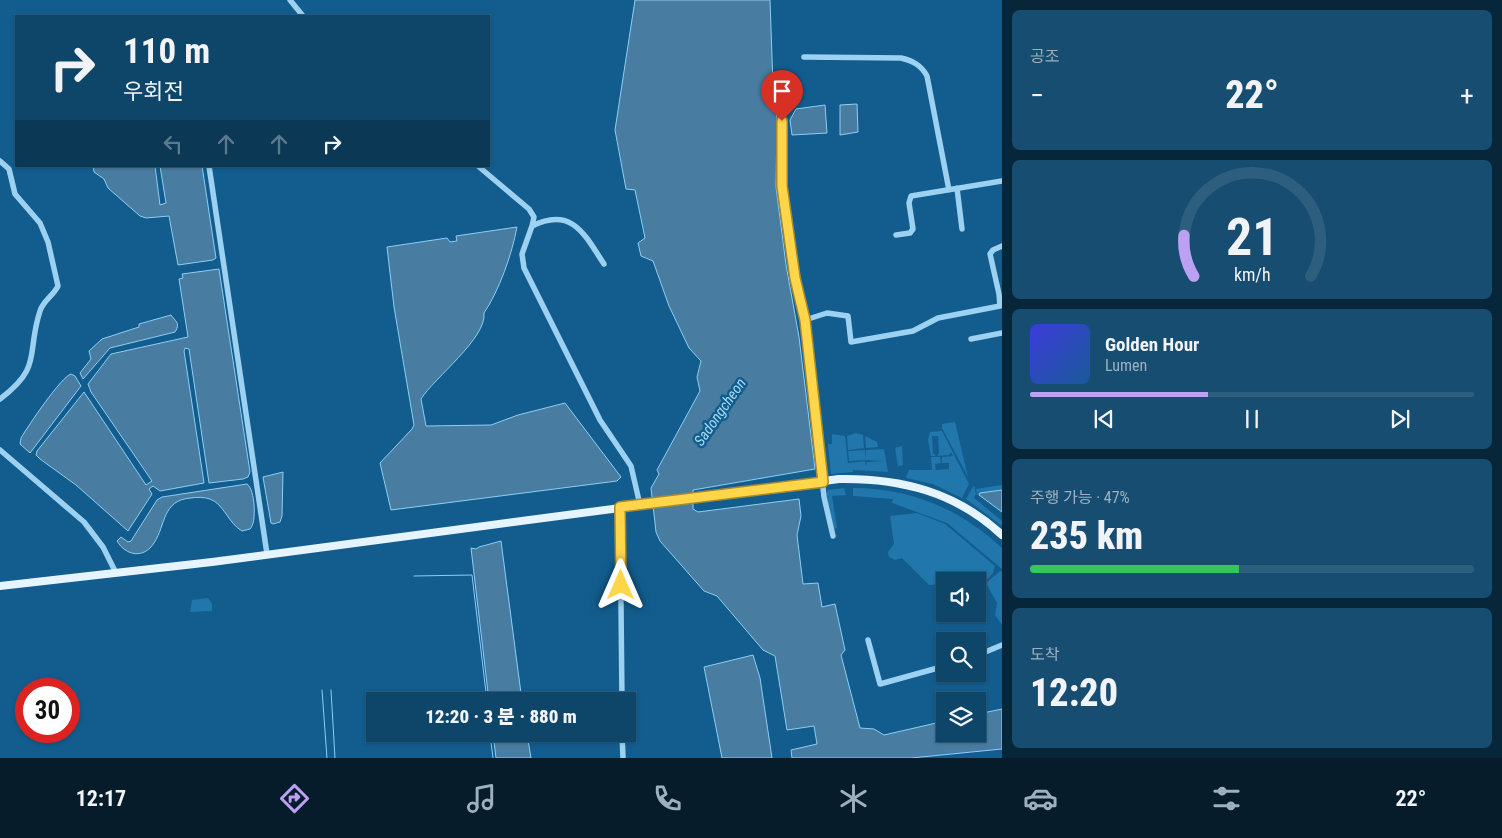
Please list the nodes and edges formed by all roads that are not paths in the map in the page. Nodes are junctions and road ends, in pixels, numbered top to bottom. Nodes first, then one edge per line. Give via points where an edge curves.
1 (290, 0) edge
2 (302, 15) edge
3 (804, 57) dead end
4 (782, 121) dead end
5 (0, 162) edge
6 (209, 167) edge
7 (479, 167) edge
8 (1002, 180) edge
9 (957, 188) junction
10 (949, 190) junction
11 (532, 226) junction
12 (962, 229) dead end
13 (896, 235) dead end
14 (1002, 246) edge
15 (604, 264) dead end
16 (805, 320) junction
17 (1002, 333) edge
18 (971, 339) dead end
19 (0, 399) edge
20 (0, 450) edge
21 (823, 482) junction
22 (640, 505) junction
23 (620, 507) junction
24 (1002, 535) edge
25 (833, 536) dead end
26 (267, 554) junction
27 (116, 572) junction
28 (0, 586) edge
29 (868, 640) dead end
30 (1002, 645) edge
31 (986, 651) edge
32 (936, 668) edge
33 (622, 692) edge
34 (622, 742) edge
35 (623, 758) edge

1 - 2 street
3 - 10 street via 901,58 924,70
4 - 16 street via 782,186 795,278
5 - 19 street via 9,169 15,194 40,223 58,286 40,309 30,367 23,379
6 - 26 street
7 - 11 street via 529,209 534,217
8 - 9 street
9 - 10 street
9 - 12 street
10 - 13 street via 911,196 908,203 913,230
11 - 15 street via 554,219 574,224
11 - 22 street via 522,254 524,268 600,420 631,466
14 - 16 street via 990,254 1000,306 938,318 913,331 851,342 848,316 827,313
16 - 21 street
17 - 18 street
20 - 27 street via 84,522 103,547
21 - 22 main road
21 - 24 main road via 880,479 922,488 982,516
21 - 25 street
22 - 23 main road
23 - 26 main road
23 - 33 street
26 - 27 main road
27 - 28 main road
29 - 32 street via 880,684
30 - 31 street
34 - 35 street

